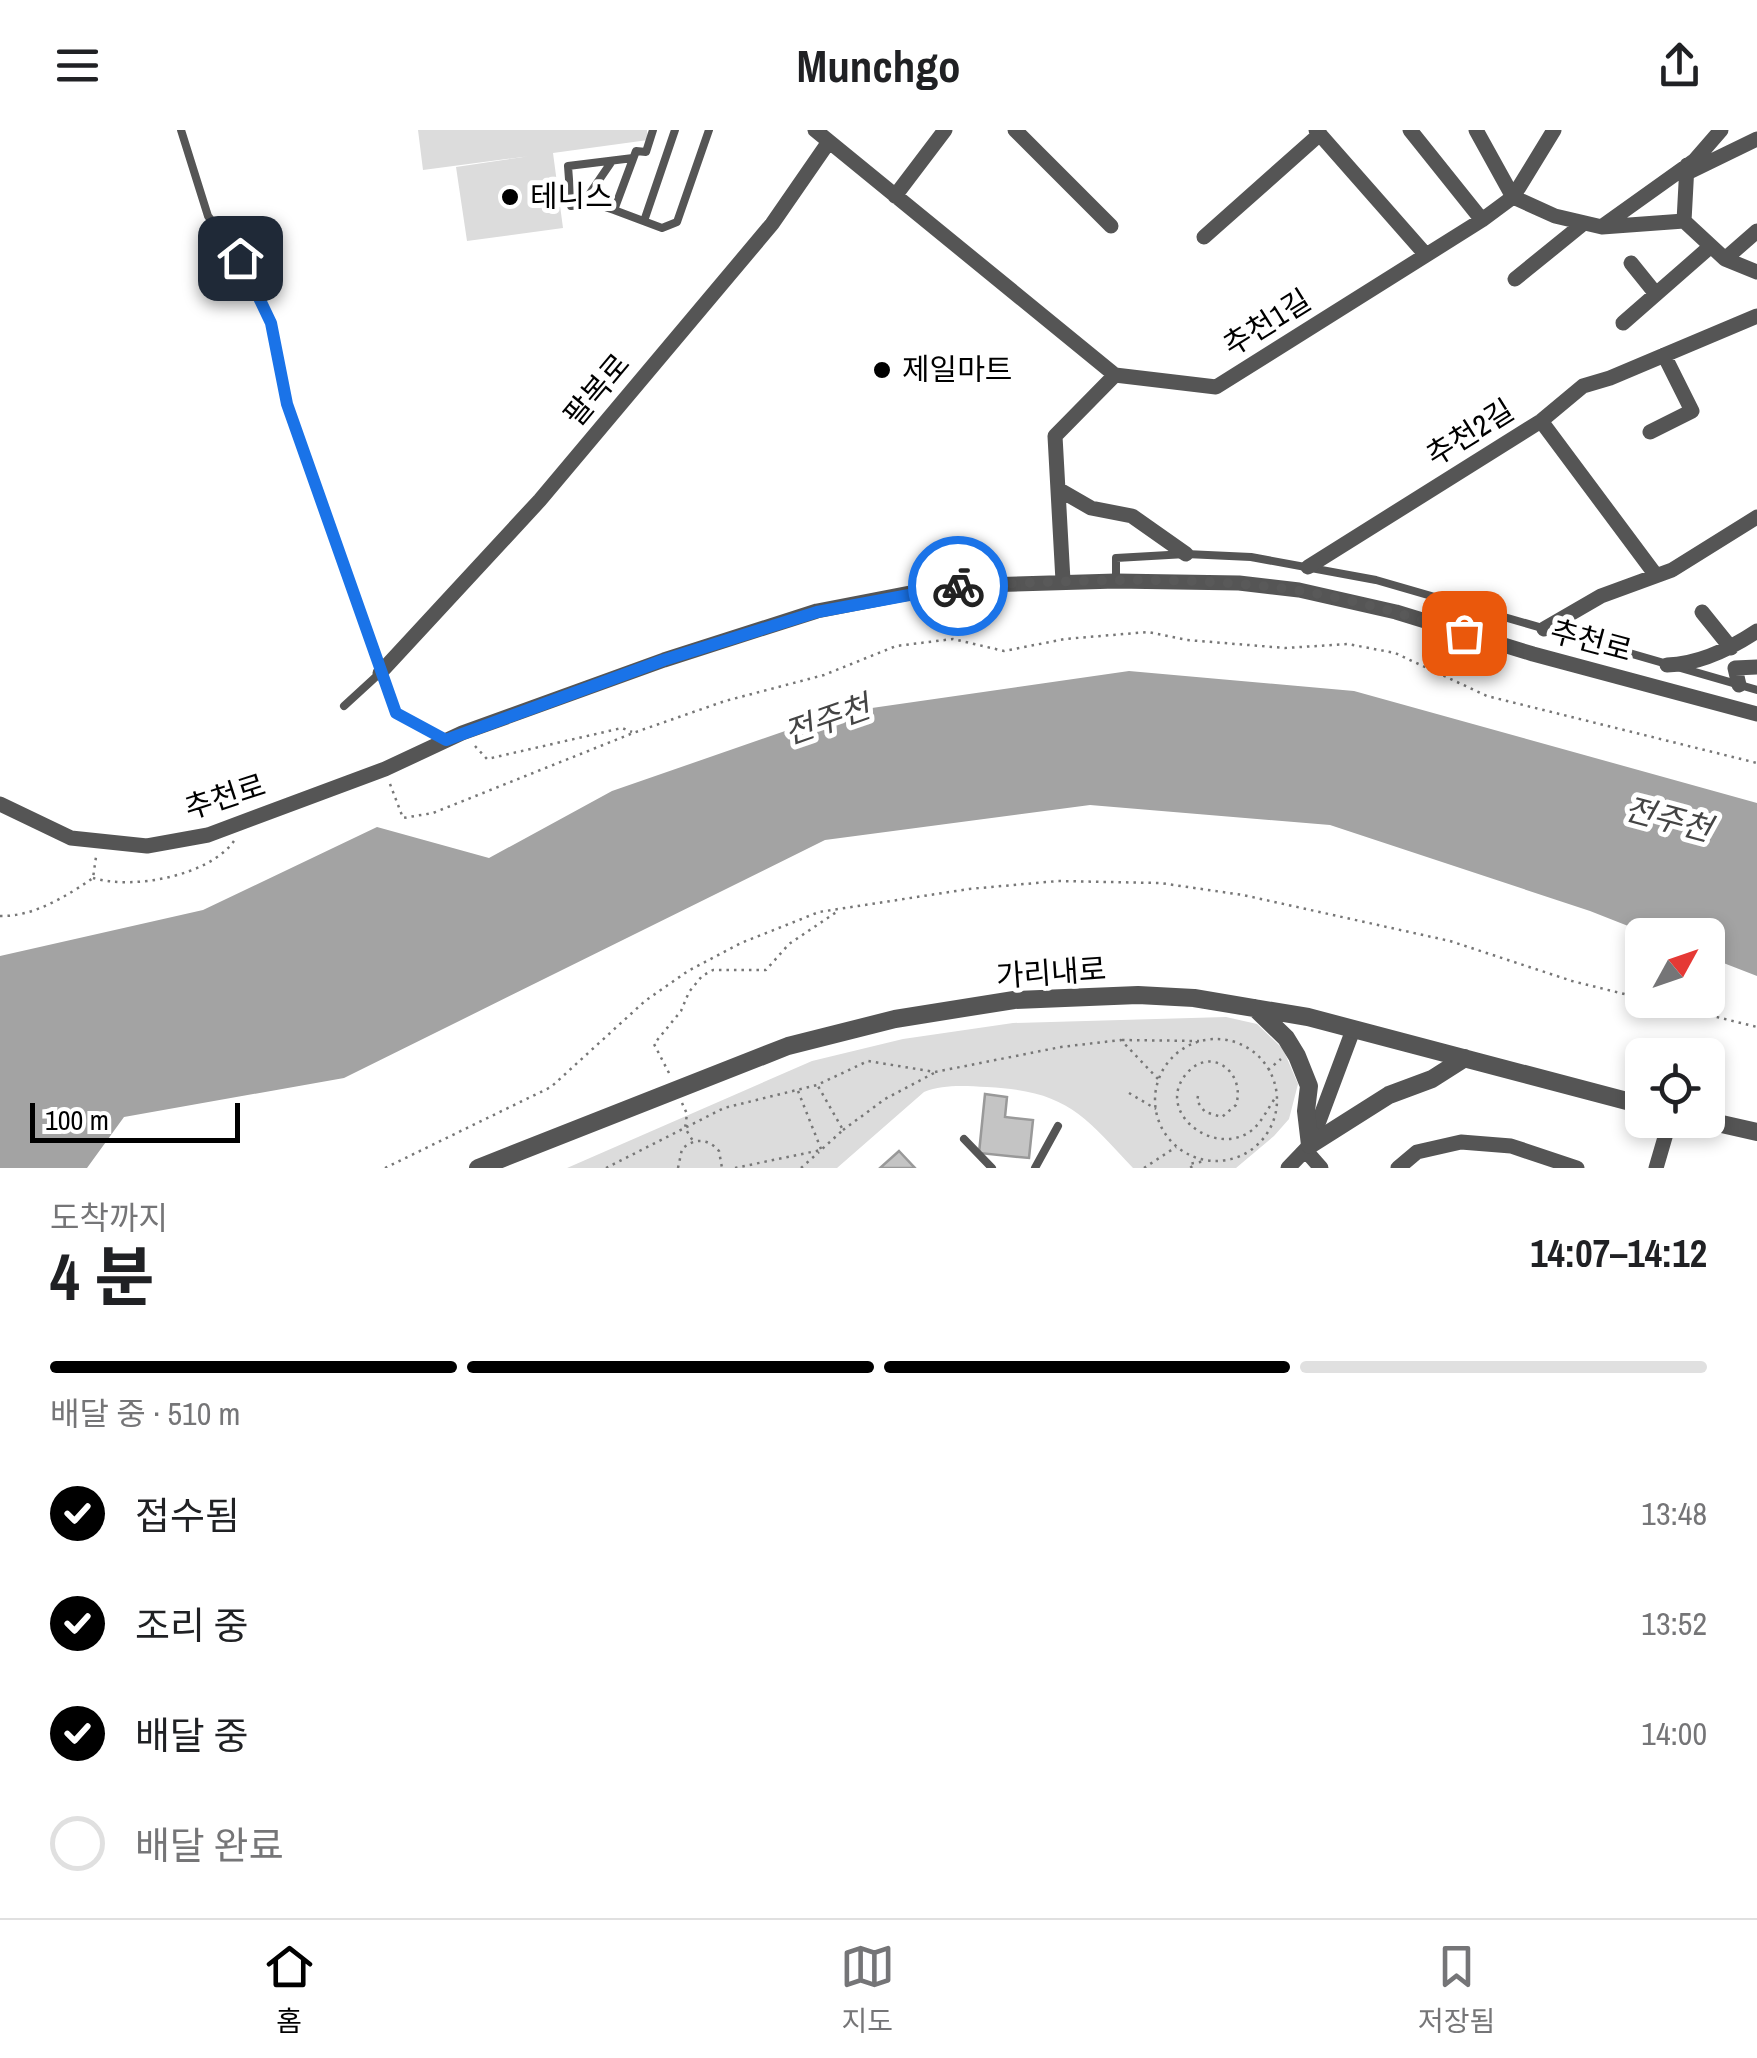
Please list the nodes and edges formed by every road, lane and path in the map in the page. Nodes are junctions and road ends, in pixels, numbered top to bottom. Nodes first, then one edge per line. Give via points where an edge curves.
1 (180, 130) edge
2 (653, 130) edge
3 (675, 130) edge
4 (709, 130) edge
5 (815, 130) edge
6 (945, 130) edge
7 (1015, 130) edge
8 (1410, 130) edge
9 (1554, 130) edge
10 (1721, 130) edge
11 (1318, 132) edge
12 (1482, 134) edge
13 (1757, 139) edge
14 (828, 143) junction
15 (633, 158) junction
16 (612, 161) junction
17 (1687, 169) junction
18 (895, 196) junction
19 (1513, 197) junction
20 (582, 205) junction
21 (614, 210) junction
22 (1482, 220) junction
23 (644, 221) junction
24 (1684, 222) junction
25 (1584, 223) junction
26 (1111, 226) dead end
27 (1602, 227) junction
28 (1757, 231) edge
29 (1204, 237) dead end
30 (1712, 246) junction
31 (1426, 255) junction
32 (1725, 259) junction
33 (1631, 263) dead end
34 (1757, 272) edge
35 (1515, 279) dead end
36 (1656, 294) junction
37 (1754, 322) edge
38 (1623, 323) dead end
39 (1664, 355) junction
40 (1115, 375) junction
41 (1540, 421) junction
42 (1650, 432) dead end
43 (1058, 489) junction
44 (1757, 518) edge
45 (1186, 554) junction
46 (1308, 567) junction
47 (1655, 574) junction
48 (1116, 581) junction
49 (1063, 582) junction
50 (1702, 612) dead end
51 (1544, 629) junction
52 (1757, 632) edge
53 (1731, 648) junction
54 (1667, 665) junction
55 (1757, 667) edge
56 (380, 673) junction
57 (1739, 685) junction
58 (1757, 690) edge
59 (344, 706) dead end
60 (1757, 714) edge
61 (462, 733) junction
62 (633, 733) junction
63 (1757, 763) edge
64 (385, 768) junction
65 (0, 804) edge
66 (250, 819) junction
67 (98, 839) junction
68 (93, 878) junction
69 (840, 910) junction
70 (0, 916) edge
71 (1252, 1006) junction
72 (1757, 1027) edge
73 (1354, 1030) junction
74 (1121, 1040) junction
75 (1200, 1041) junction
76 (1465, 1058) junction
77 (667, 1069) dead end
78 (935, 1072) junction
79 (1159, 1080) junction
80 (817, 1084) junction
81 (797, 1090) junction
82 (1129, 1093) dead end
83 (1198, 1096) dead end
84 (1277, 1096) junction
85 (1625, 1100) edge
86 (1157, 1110) junction
87 (687, 1114) dead end
88 (1725, 1125) edge
89 (1058, 1126) dead end
90 (685, 1128) junction
91 (844, 1130) junction
92 (1757, 1132) edge
93 (1665, 1138) edge
94 (964, 1139) dead end
95 (694, 1141) junction
96 (1177, 1146) junction
97 (1308, 1148) junction
98 (821, 1150) junction
99 (1211, 1160) junction
100 (1552, 1164) edge
101 (385, 1168) edge
102 (478, 1168) edge
103 (606, 1168) edge
104 (678, 1168) edge
105 (722, 1168) edge
106 (735, 1168) edge
107 (801, 1168) edge
108 (992, 1168) edge
109 (1035, 1168) edge
110 (1144, 1168) edge
111 (1192, 1168) edge
112 (1288, 1168) edge
113 (1321, 1168) edge
114 (1398, 1168) edge
115 (1578, 1168) edge
116 (1656, 1168) edge

1 - 56 lane via 208,216 240,258 271,323 287,404
2 - 15 lane via 646,152 636,151
3 - 23 lane
4 - 23 lane via 678,222 662,228
5 - 14 street
6 - 18 street
7 - 26 street
8 - 22 street
9 - 19 street
10 - 17 street
11 - 29 street
11 - 31 street
12 - 19 street
13 - 17 street
14 - 18 street
14 - 56 street, 팔복로 via 772,224 540,500
15 - 16 lane
15 - 21 lane
16 - 20 lane
16 - 20 lane via 568,166 571,206
17 - 24 street
17 - 27 street
18 - 40 street
19 - 22 street, 추천1길
19 - 25 street
20 - 21 lane
21 - 23 lane
22 - 31 street, 추천1길
24 - 27 street
24 - 30 street
25 - 27 street
25 - 35 street
28 - 32 street
30 - 32 street
30 - 36 street
31 - 40 street, 추천1길 via 1216,387
32 - 34 street
33 - 36 street
36 - 38 street
37 - 39 street, 추천2길
39 - 41 street, 추천2길 via 1583,386
39 - 42 street via 1692,411
40 - 43 street via 1055,436
41 - 46 street, 추천2길
41 - 47 street
43 - 45 street via 1091,508 1132,516
43 - 49 street
44 - 47 street
45 - 46 lane, 추천로
45 - 48 lane, 추천로 via 1116,558
46 - 51 lane, 추천로
47 - 51 street
48 - 49 street, 추천로
48 - 60 street, 추천로 via 1299,590
49 - 61 street, 추천로 via 946,586 817,612
50 - 53 street
51 - 54 lane, 추천로
52 - 53 street, 추천로
53 - 54 street, 추천로
54 - 57 lane, 추천로
55 - 57 street via 1735,668
56 - 59 lane
56 - 61 lane via 396,713 446,740
57 - 58 lane, 추천로
61 - 62 path via 487,759 622,728
61 - 64 street, 추천로
62 - 63 path via 896,646 953,639 1004,652 1148,632 1285,648 1348,644 1394,653 1487,696
62 - 64 path via 433,813 403,818
64 - 66 street, 추천로
65 - 67 street, 추천로 via 71,838
66 - 67 street, 추천로 via 148,846
66 - 68 path via 229,847 195,869 150,881
67 - 68 path
68 - 70 path via 43,906
69 - 72 path via 969,889 1160,883 1450,941 1652,1003
69 - 77 path via 789,944 766,970 702,976 654,1044
69 - 101 path via 804,918 688,970 606,1033 550,1088
71 - 73 street, 가리내로
71 - 97 street via 1286,1038 1309,1086
71 - 102 street, 가리내로 via 1103,996 1014,1000 895,1019 788,1046
73 - 76 street, 가리내로
73 - 97 street
74 - 75 path
74 - 78 path
74 - 79 path
75 - 79 path via 1168,1062
75 - 84 path via 1239,1043 1257,1057
76 - 85 street, 가리내로
76 - 97 street via 1389,1095
78 - 80 path via 868,1061
78 - 91 path
79 - 86 path
80 - 81 path
80 - 91 path
81 - 90 path via 724,1108
81 - 98 path
82 - 86 path
83 - 84 path via 1205,1112 1222,1116 1236,1105 1238,1083 1231,1071 1208,1062 1189,1070 1178,1088 1188,1123 1221,1140 1251,1132
84 - 99 path via 1273,1126 1261,1143 1244,1155
86 - 96 path
87 - 90 path
88 - 92 street
89 - 109 lane
90 - 95 path
90 - 103 path
91 - 98 path
93 - 116 street
94 - 108 lane
95 - 104 path via 682,1149
95 - 105 path via 714,1145
96 - 99 path
96 - 110 path
97 - 112 street
97 - 113 street
98 - 106 path
98 - 107 path
99 - 111 path
100 - 114 street via 1511,1146 1461,1142 1416,1152
100 - 115 street

